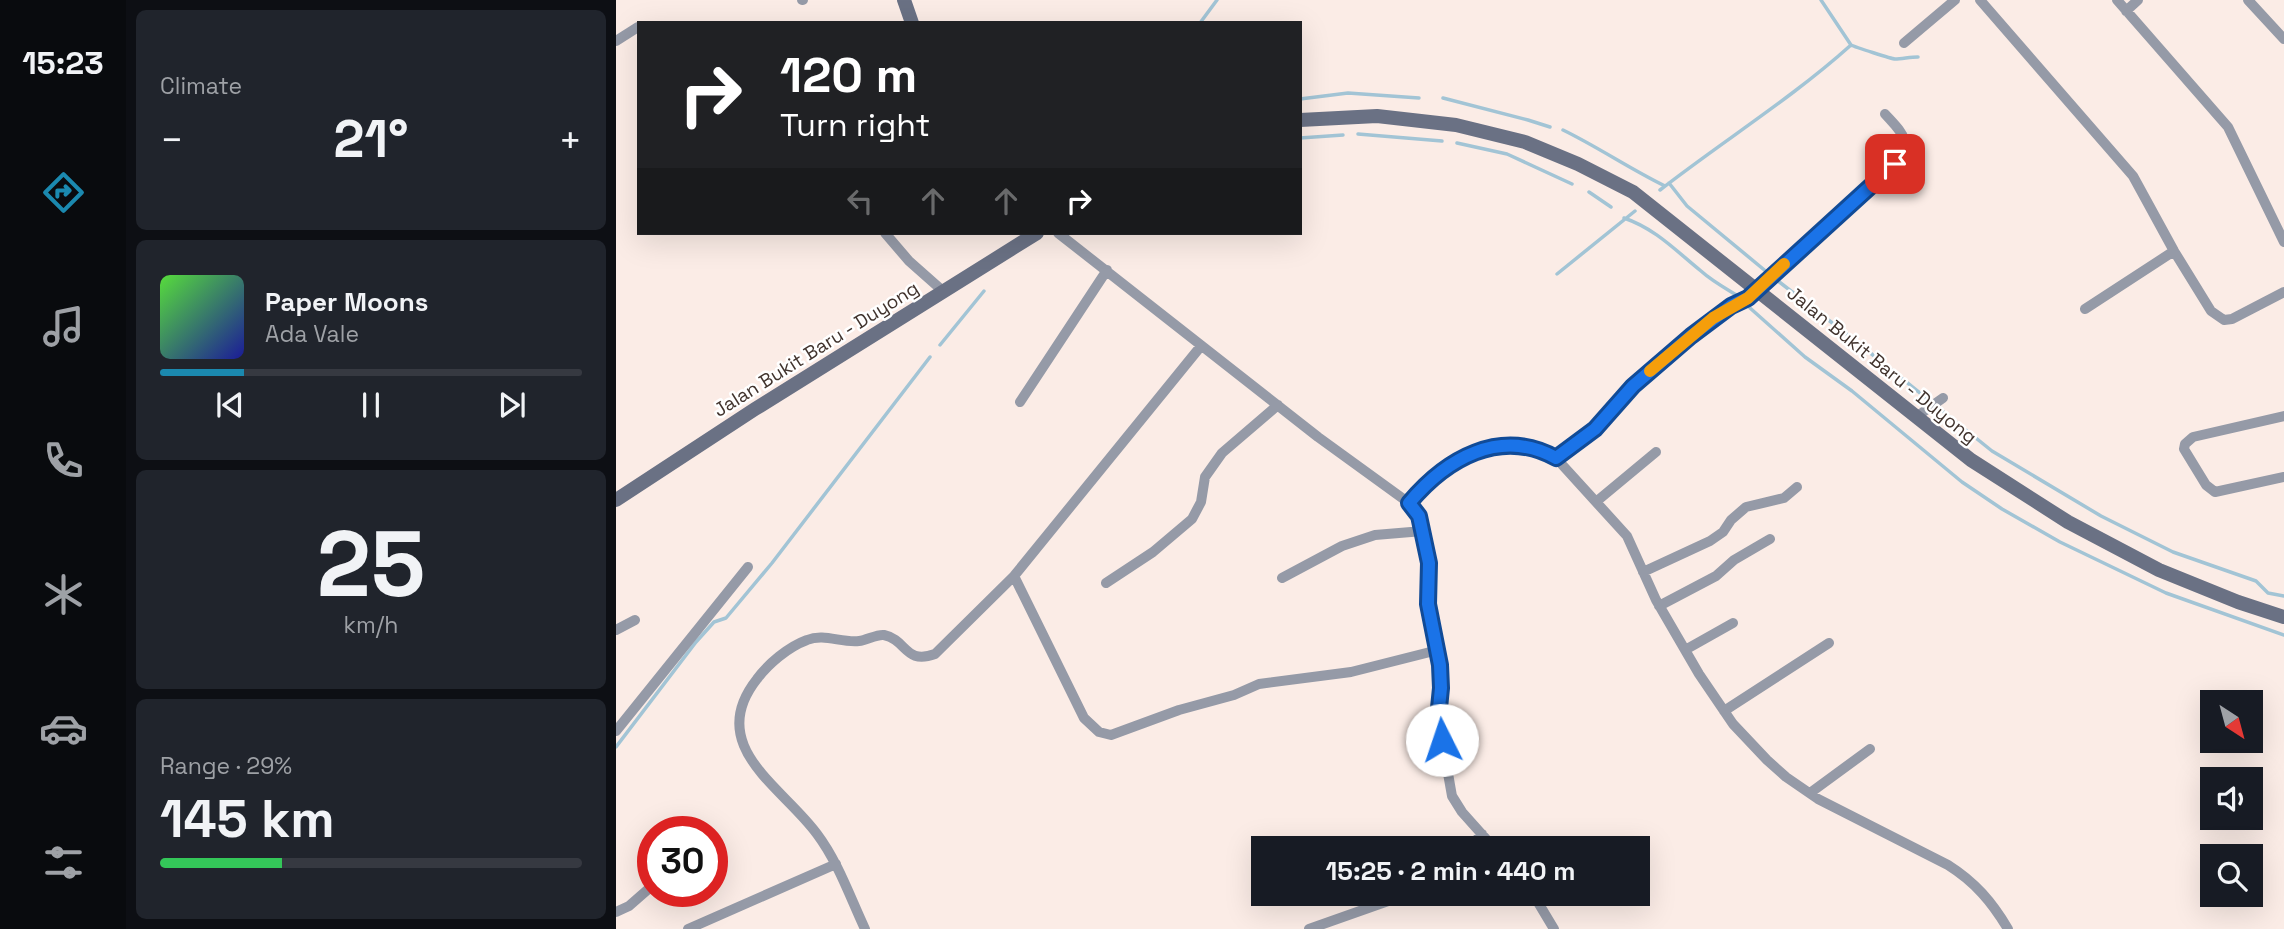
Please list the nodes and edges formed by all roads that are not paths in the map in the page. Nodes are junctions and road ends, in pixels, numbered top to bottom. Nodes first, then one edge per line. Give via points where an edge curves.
1 (904, 0) edge
2 (1955, 0) edge
3 (1980, 0) edge
4 (2117, 0) edge
5 (2138, 0) edge
6 (2248, 0) edge
7 (2126, 11) junction
8 (911, 21) edge
9 (637, 28) edge
10 (2284, 39) edge
11 (616, 41) edge
12 (1904, 43) dead end
13 (1885, 114) dead end
14 (1302, 120) edge
15 (887, 235) edge
16 (1034, 235) edge
17 (1061, 235) edge
18 (2284, 242) edge
19 (2174, 251) junction
20 (1107, 271) junction
21 (1758, 289) junction
22 (944, 292) junction
23 (2284, 292) edge
24 (2085, 309) dead end
25 (1201, 346) junction
26 (1943, 398) dead end
27 (1020, 402) dead end
28 (1278, 405) junction
29 (2284, 416) edge
30 (1916, 417) junction
31 (1656, 452) dead end
32 (1556, 458) junction
33 (2284, 477) edge
34 (1797, 487) dead end
35 (616, 500) edge
36 (1597, 501) junction
37 (1409, 503) junction
38 (1423, 531) junction
39 (1770, 539) dead end
40 (748, 567) dead end
41 (1643, 572) junction
42 (1014, 576) junction
43 (1282, 578) dead end
44 (1106, 583) dead end
45 (1659, 606) junction
46 (2284, 617) edge
47 (635, 620) dead end
48 (1733, 623) dead end
49 (616, 630) edge
50 (1829, 643) dead end
51 (1438, 650) junction
52 (1685, 650) junction
53 (1724, 711) junction
54 (616, 731) edge
55 (1870, 749) dead end
56 (1810, 793) junction
57 (1482, 834) edge
58 (836, 864) junction
59 (637, 899) edge
60 (1374, 906) edge
61 (1540, 906) edge
62 (616, 912) edge
63 (688, 929) edge
64 (864, 929) edge
65 (1309, 929) edge
66 (1554, 929) edge
67 (2008, 929) edge

1 - 8 main road
2 - 12 street
3 - 19 street via 2133,176
4 - 7 street
5 - 7 street
6 - 10 street
7 - 18 street via 2228,127
9 - 11 street
13 - 21 street via 1905,139 1901,156
14 - 21 main road, Jalan Bukit Baru - Duyong via 1377,116 1456,125 1525,142 1633,192
15 - 22 street
16 - 22 main road, Jalan Bukit Baru - Duyong
17 - 20 street
19 - 23 street via 2211,311 2224,320
19 - 24 street
20 - 25 street
20 - 27 street
21 - 30 main road, Jalan Bukit Baru - Duyong
21 - 32 street via 1691,336 1633,386 1595,429
22 - 35 main road, Jalan Bukit Baru - Duyong
25 - 28 street
25 - 42 street
26 - 30 street
28 - 37 street
28 - 44 street via 1222,453 1205,477 1201,502 1192,519
29 - 33 street via 2193,437 2184,449 2215,492
30 - 46 main road, Jalan Bukit Baru - Duyong via 1971,460 2068,522 2159,570
31 - 36 street
32 - 36 street
32 - 37 street via 1541,449 1522,447 1475,451 1446,467
34 - 41 street via 1784,498 1746,507 1710,541
36 - 41 street via 1628,536
37 - 38 street
38 - 43 street via 1375,535 1342,546
38 - 51 street via 1429,563 1428,604
39 - 45 street via 1716,576
40 - 54 street
41 - 45 street
42 - 51 street via 1084,718 1099,732 1111,735 1259,684 1351,672
42 - 58 street via 935,654 916,657 881,634 858,641 806,640 765,669 750,687 739,725 741,740 758,771 816,833
45 - 52 street
47 - 49 street
48 - 52 street
50 - 53 street
51 - 57 street via 1438,718 1452,796
52 - 53 street
53 - 56 street via 1767,760
55 - 56 street
56 - 67 street via 1968,878
58 - 63 street
58 - 64 street
59 - 62 street
60 - 65 street
61 - 66 street

